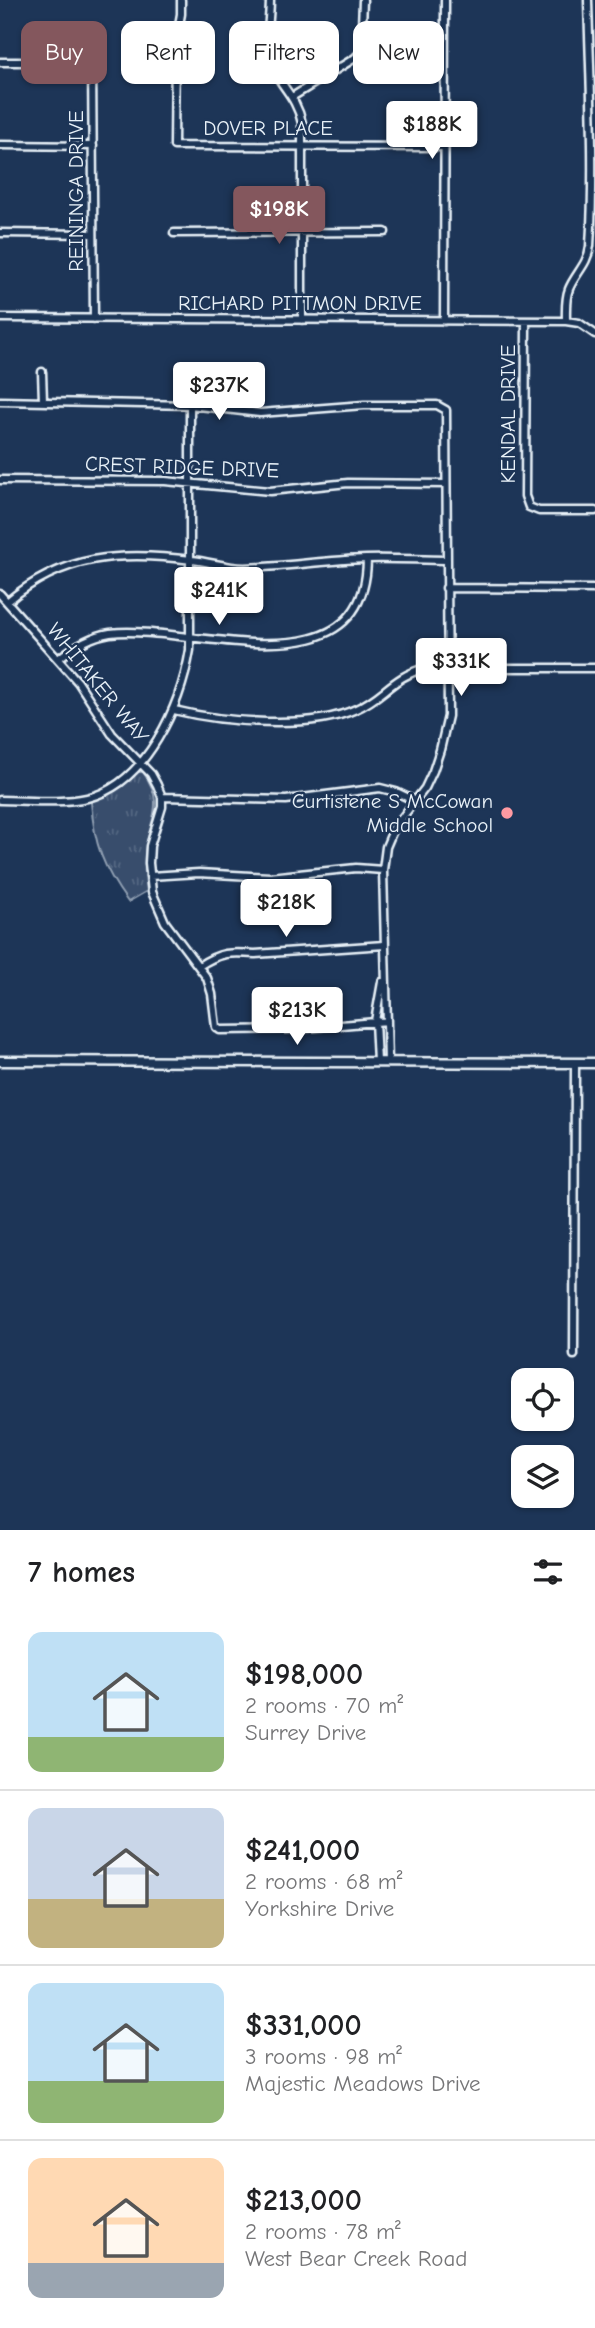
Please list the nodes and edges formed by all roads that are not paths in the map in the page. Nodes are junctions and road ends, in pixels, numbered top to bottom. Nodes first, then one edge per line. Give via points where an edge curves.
1 (181, 0) edge
2 (270, 0) edge
3 (363, 0) edge
4 (445, 0) edge
5 (589, 0) edge
6 (0, 62) edge
7 (292, 97) junction
8 (593, 110) edge
9 (0, 145) edge
10 (303, 145) junction
11 (93, 146) junction
12 (445, 147) junction
13 (385, 232) dead end
14 (0, 233) edge
15 (174, 233) dead end
16 (302, 233) junction
17 (93, 234) junction
18 (0, 318) edge
19 (94, 319) junction
20 (303, 320) junction
21 (444, 321) junction
22 (526, 321) junction
23 (566, 321) junction
24 (595, 334) edge
25 (42, 372) dead end
26 (0, 401) edge
27 (43, 401) junction
28 (190, 405) junction
29 (0, 480) edge
30 (190, 482) junction
31 (446, 484) junction
32 (595, 511) edge
33 (191, 559) junction
34 (367, 559) junction
35 (446, 560) junction
36 (446, 588) junction
37 (595, 589) edge
38 (0, 594) edge
39 (7, 602) junction
40 (190, 636) junction
41 (58, 659) junction
42 (447, 667) junction
43 (595, 668) edge
44 (174, 710) junction
45 (141, 762) junction
46 (162, 797) junction
47 (0, 800) edge
48 (415, 801) junction
49 (383, 870) junction
50 (150, 876) junction
51 (384, 945) junction
52 (199, 966) junction
53 (384, 970) junction
54 (375, 1021) junction
55 (387, 1021) junction
56 (0, 1061) edge
57 (377, 1062) junction
58 (388, 1062) junction
59 (595, 1063) edge
60 (575, 1064) junction
61 (574, 1355) dead end

1 - 10 street, DOVER PLACE via 175,47 174,146
2 - 7 street via 270,58
3 - 7 street via 361,52
4 - 12 street
5 - 8 street
6 - 11 street, REININGA DRIVE via 92,62
7 - 10 street via 299,110
8 - 23 street via 589,251 569,288
9 - 11 street
10 - 12 street, DOVER PLACE
10 - 16 street
11 - 17 street, REININGA DRIVE
12 - 21 street
13 - 16 street
14 - 17 street
15 - 16 street
16 - 20 street
17 - 19 street, REININGA DRIVE
18 - 19 street, RICHARD PITTMON DRIVE
19 - 20 street, RICHARD PITTMON DRIVE
20 - 21 street, RICHARD PITTMON DRIVE
21 - 22 street, RICHARD PITTMON DRIVE
22 - 23 street, RICHARD PITTMON DRIVE
22 - 32 street, KENDAL DRIVE via 525,496 529,507 539,511
23 - 24 street, RICHARD PITTMON DRIVE
25 - 27 street
26 - 27 street
27 - 28 street
28 - 30 street
28 - 31 street via 260,413 437,405 446,410
29 - 30 street, CREST RIDGE DRIVE
30 - 31 street, CREST RIDGE DRIVE via 270,491 348,483
30 - 33 street
31 - 35 street
33 - 34 street via 250,568
33 - 39 street via 129,556 83,561 35,580
33 - 40 street
34 - 35 street
34 - 40 street via 359,603 319,638 261,644
35 - 36 street
36 - 37 street
36 - 42 street
38 - 39 street, WHITAKER WAY
39 - 41 street, WHITAKER WAY
40 - 41 street via 107,633 82,642
40 - 44 street via 186,675
41 - 45 street, WHITAKER WAY via 112,734
42 - 43 street
42 - 44 street via 407,673 356,710 304,721 234,721
42 - 48 street via 448,716 440,750
44 - 45 street
45 - 46 street, WHITAKER WAY
45 - 47 street via 103,792 87,798
46 - 48 street via 286,800 380,788
46 - 50 street via 150,846
48 - 49 street via 390,837
49 - 50 street via 356,868 270,877
49 - 51 street
50 - 52 street via 165,922
51 - 52 street via 234,952
51 - 53 street
52 - 54 street via 207,978 220,1030
53 - 54 street
53 - 55 street
54 - 55 street
54 - 57 street
55 - 58 street
56 - 57 main road
57 - 58 main road
58 - 60 main road
59 - 60 main road
60 - 61 street

